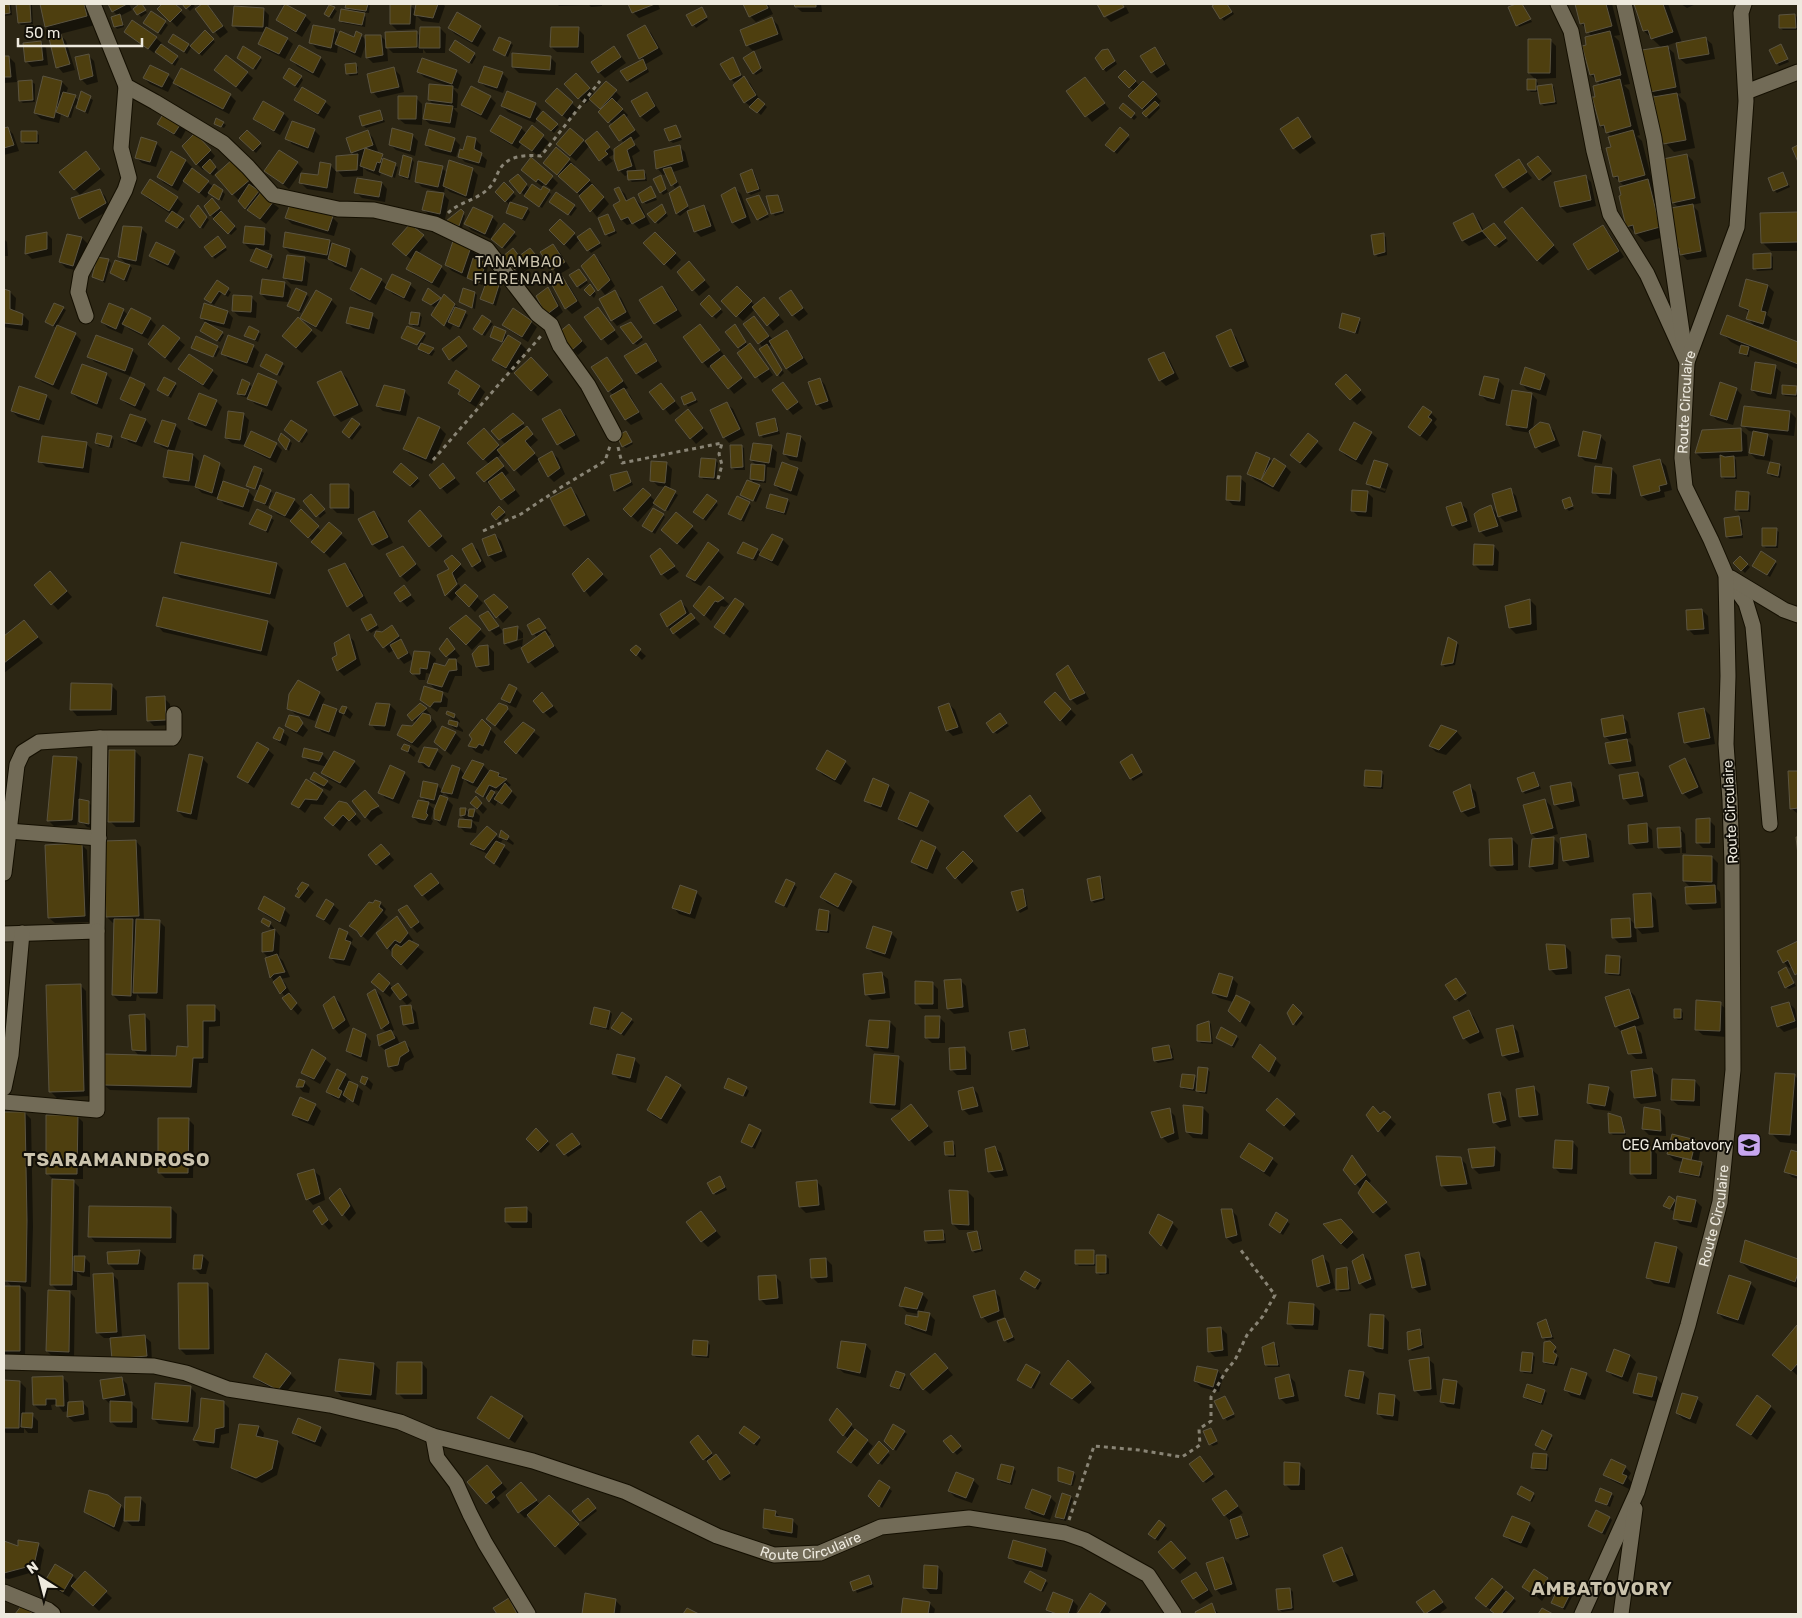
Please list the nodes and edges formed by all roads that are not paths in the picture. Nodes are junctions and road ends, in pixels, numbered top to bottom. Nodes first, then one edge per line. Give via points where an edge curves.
1 (93, 4) edge
2 (1558, 4) edge
3 (1624, 4) edge
4 (1744, 4) edge
5 (1798, 72) edge
6 (126, 86) junction
7 (1746, 92) junction
8 (86, 316) dead end
9 (1687, 362) junction
10 (614, 434) road end
11 (1726, 575) junction
12 (1798, 615) edge
13 (174, 714) dead end
14 (100, 738) junction
15 (1770, 824) dead end
16 (8, 831) junction
17 (99, 838) junction
18 (4, 872) edge
19 (97, 931) junction
20 (22, 933) junction
21 (4, 934) edge
22 (4, 1088) edge
23 (4, 1102) edge
24 (4, 1362) edge
25 (433, 1436) junction
26 (1637, 1492) junction
27 (4, 1592) edge
28 (53, 1614) edge
29 (528, 1614) edge
30 (1174, 1614) edge
31 (1582, 1614) edge
32 (1621, 1614) edge

1 - 6 street
2 - 9 street via 1571,31 1594,151 1610,214 1647,274
3 - 9 street via 1654,138
4 - 7 street, Route Circulaire via 1741,13
5 - 7 street
6 - 8 street via 121,148 129,178 81,274 78,292
6 - 10 street via 223,142 273,195 338,209 374,210 436,224 487,250 537,314 551,325 560,346 588,385
7 - 9 street, Route Circulaire via 1736,227
9 - 11 street, Route Circulaire via 1682,458 1685,487
11 - 12 street
11 - 15 street via 1746,603 1753,626
11 - 26 street, Route Circulaire via 1726,744 1732,865 1732,1080 1720,1202 1688,1325
13 - 14 street via 172,738
14 - 16 street via 38,742 23,752 17,765
14 - 17 street
16 - 17 street
16 - 18 street
17 - 19 street
19 - 20 street
19 - 23 street via 97,1110
20 - 21 street
20 - 22 street via 11,1056
24 - 25 street, Route Circulaire via 154,1366 186,1373 228,1389 330,1405 400,1422
25 - 29 street via 437,1458 456,1482 470,1514
25 - 30 street, Route Circulaire via 533,1461 626,1492 717,1536 774,1555 820,1553 880,1527 969,1518 1065,1533 1085,1540 1148,1575
26 - 31 street, Route Circulaire
26 - 32 street
27 - 28 street

